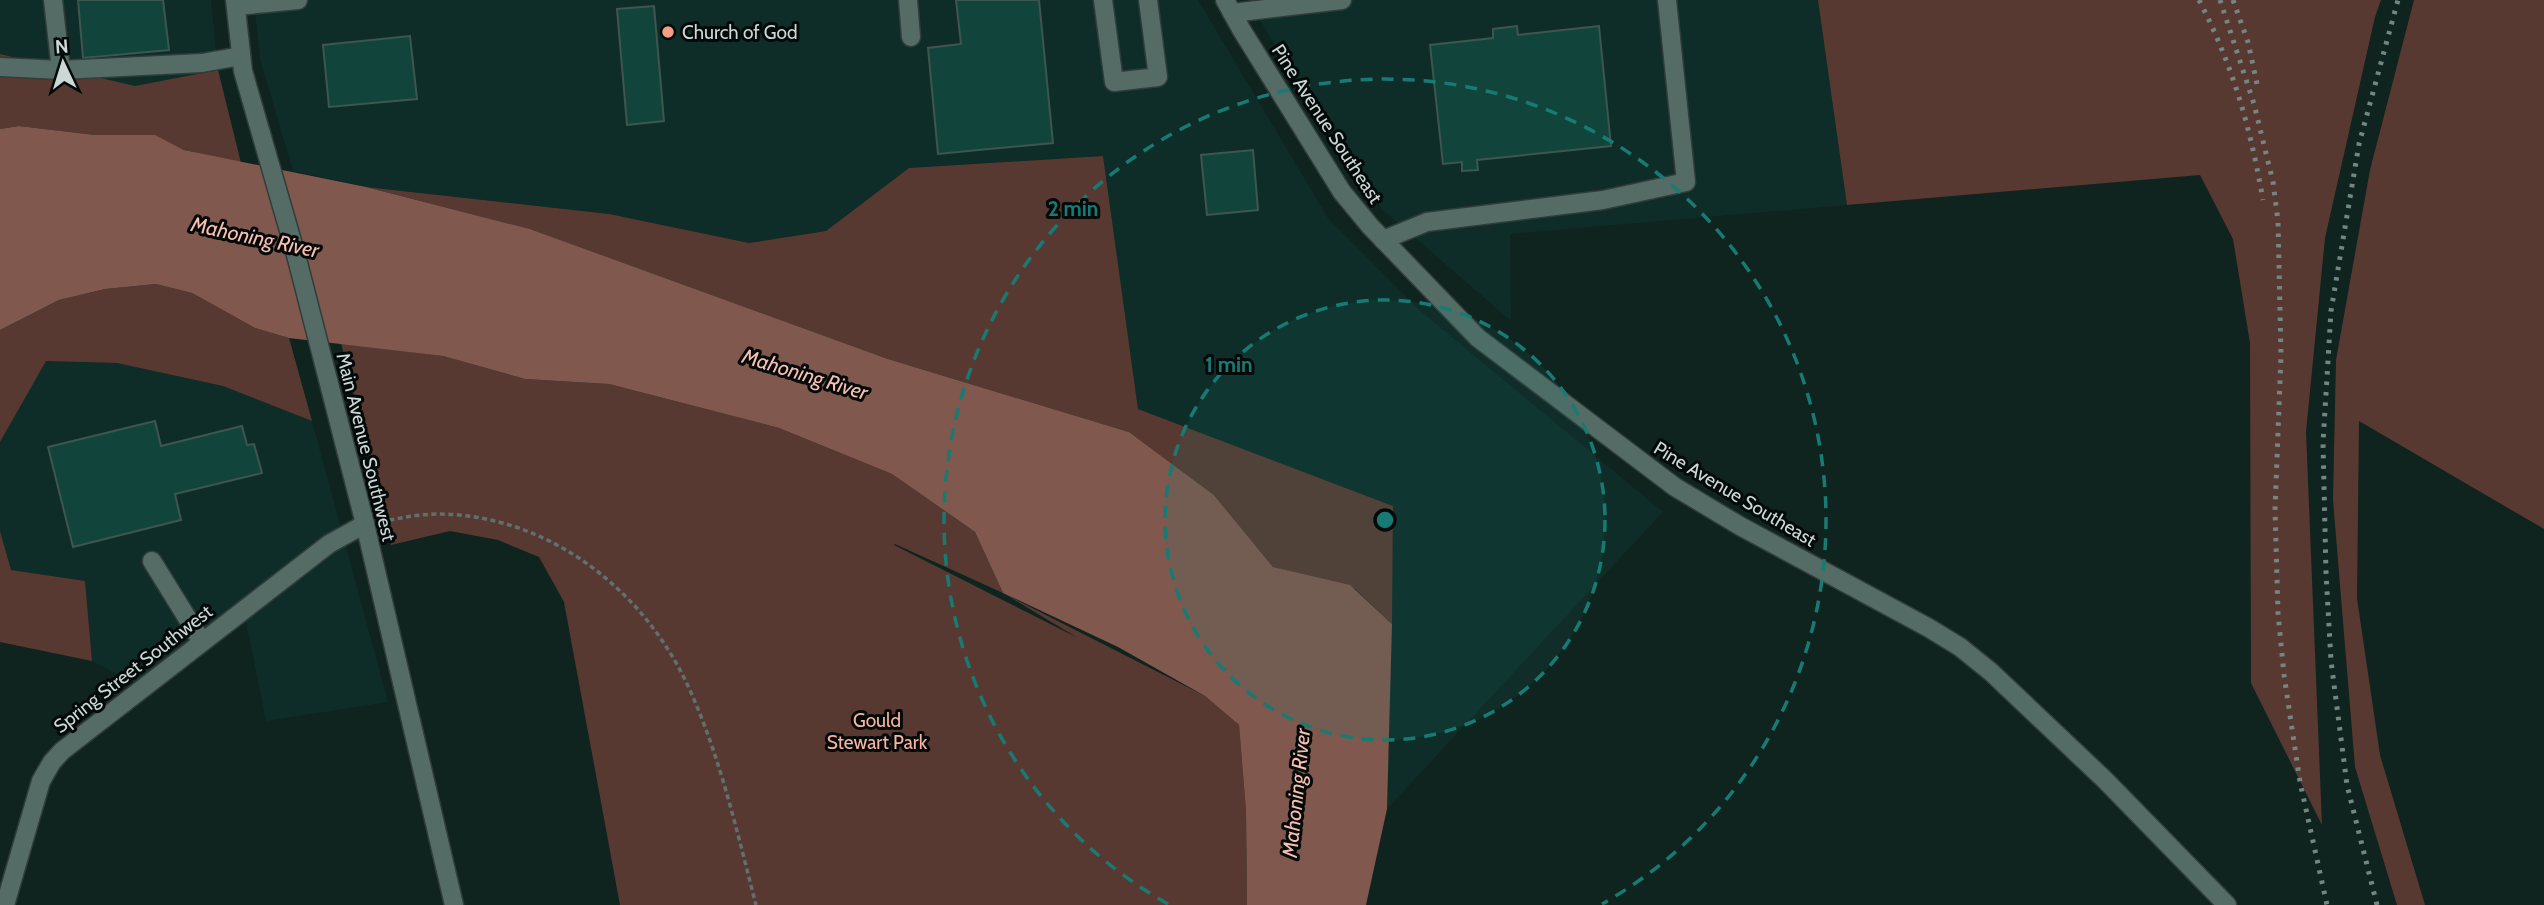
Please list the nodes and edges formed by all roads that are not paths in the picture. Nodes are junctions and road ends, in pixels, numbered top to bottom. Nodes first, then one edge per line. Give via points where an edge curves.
1 (54, 0) edge
2 (298, 0) edge
3 (908, 0) edge
4 (1103, 0) edge
5 (1148, 0) edge
6 (1342, 0) edge
7 (1667, 0) edge
8 (236, 3) edge
9 (1229, 7) edge
10 (911, 37) dead end
11 (242, 63) junction
12 (0, 67) edge
13 (61, 70) junction
14 (1383, 240) junction
15 (365, 524) junction
16 (152, 561) dead end
17 (202, 642) junction
18 (5, 905) edge
19 (454, 905) edge
20 (2227, 905) edge

1 - 13 street
2 - 8 street
3 - 10 street
4 - 5 street via 1114,82 1158,77
6 - 9 street
7 - 14 street via 1686,182 1603,200 1427,222
8 - 11 street, Main Avenue Southwest
9 - 14 street, Pine Avenue Southeast via 1342,192
11 - 13 street
11 - 15 street, Main Avenue Southwest
12 - 13 street
14 - 20 street, Pine Avenue Southeast via 1478,338 1654,473 1960,648 2105,780
15 - 17 street, Spring Street Southwest via 330,544
15 - 19 street, Main Avenue Southwest
16 - 17 street
17 - 18 street, Spring Street Southwest via 52,762 41,781

